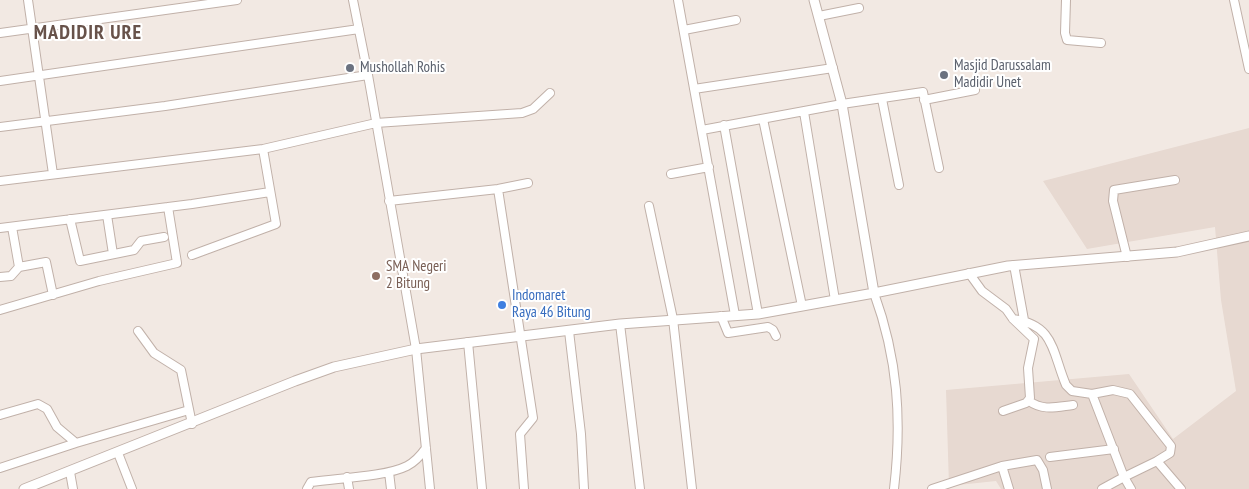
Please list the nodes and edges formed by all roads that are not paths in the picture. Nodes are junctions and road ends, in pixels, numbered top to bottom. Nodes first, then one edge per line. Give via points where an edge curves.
1 (28, 0) edge
2 (236, 0) edge
3 (352, 0) edge
4 (678, 0) edge
5 (814, 0) edge
6 (1066, 0) edge
7 (1234, 0) edge
8 (859, 8) dead end
9 (819, 16) junction
10 (736, 20) dead end
11 (32, 29) junction
12 (359, 29) junction
13 (684, 30) junction
14 (0, 33) edge
15 (1101, 44) dead end
16 (833, 68) junction
17 (1249, 69) edge
18 (38, 75) junction
19 (368, 75) junction
20 (0, 81) edge
21 (694, 89) junction
22 (975, 90) dead end
23 (550, 93) dead end
24 (882, 99) junction
25 (924, 100) junction
26 (842, 104) junction
27 (804, 112) junction
28 (763, 119) junction
29 (45, 121) junction
30 (376, 123) junction
31 (724, 125) junction
32 (0, 128) edge
33 (702, 130) junction
34 (263, 149) junction
35 (709, 166) junction
36 (939, 168) dead end
37 (52, 174) junction
38 (671, 174) dead end
39 (1175, 180) dead end
40 (0, 181) edge
41 (528, 183) dead end
42 (898, 185) dead end
43 (498, 189) junction
44 (270, 192) junction
45 (389, 201) junction
46 (649, 206) dead end
47 (168, 208) junction
48 (107, 215) junction
49 (70, 219) junction
50 (12, 227) junction
51 (0, 228) edge
52 (1249, 236) edge
53 (164, 237) dead end
54 (112, 254) junction
55 (192, 255) dead end
56 (1127, 257) junction
57 (1014, 265) junction
58 (19, 268) junction
59 (969, 273) junction
60 (0, 278) edge
61 (874, 293) junction
62 (53, 295) junction
63 (835, 300) junction
64 (802, 306) junction
65 (0, 310) edge
66 (758, 314) junction
67 (735, 315) junction
68 (721, 316) junction
69 (673, 318) junction
70 (1013, 319) junction
71 (1024, 320) junction
72 (620, 324) junction
73 (569, 330) junction
74 (138, 331) dead end
75 (520, 335) junction
76 (776, 336) dead end
77 (468, 342) junction
78 (416, 349) junction
79 (1092, 394) junction
80 (1028, 401) junction
81 (1073, 405) dead end
82 (188, 410) junction
83 (1003, 411) dead end
84 (0, 415) edge
85 (192, 424) junction
86 (76, 443) junction
87 (426, 448) junction
88 (1114, 449) junction
89 (118, 453) junction
90 (1050, 457) dead end
91 (1156, 461) junction
92 (1002, 466) junction
93 (0, 468) edge
94 (70, 472) junction
95 (389, 472) junction
96 (347, 477) junction
97 (1124, 477) junction
98 (24, 489) edge
99 (73, 489) edge
100 (132, 489) edge
101 (307, 489) edge
102 (349, 489) edge
103 (391, 489) edge
104 (430, 489) edge
105 (482, 489) edge
106 (524, 489) edge
107 (584, 489) edge
108 (640, 489) edge
109 (692, 489) edge
110 (894, 489) edge
111 (932, 489) edge
112 (1009, 489) edge
113 (1047, 489) edge
114 (1102, 489) edge
115 (1131, 489) edge
116 (1181, 489) edge

1 - 11 street
2 - 11 street
3 - 12 street
4 - 13 street
5 - 9 street
6 - 15 street via 1064,33 1067,40
7 - 17 street
8 - 9 street
9 - 16 street
10 - 13 street
11 - 14 street
11 - 18 street
12 - 18 street
12 - 19 street
13 - 21 street
16 - 21 street
16 - 26 street
18 - 20 street
18 - 29 street
19 - 29 street
19 - 30 street
21 - 33 street
22 - 25 street
23 - 30 street via 533,109 522,113
24 - 25 street via 923,92
24 - 26 street
24 - 42 street
25 - 36 street
26 - 27 street
26 - 61 street
27 - 28 street
27 - 63 street
28 - 31 street
28 - 64 street
29 - 32 street
29 - 37 street
30 - 34 street
30 - 45 street
31 - 33 street
31 - 66 street
33 - 35 street
34 - 37 street
34 - 44 street
35 - 38 street
35 - 67 street
37 - 40 street
39 - 56 street via 1114,190 1113,201
41 - 43 street
43 - 45 street
43 - 75 street
44 - 47 street
44 - 55 street via 276,224
45 - 78 street
46 - 69 street
47 - 48 street
47 - 62 street via 177,264
48 - 49 street
48 - 54 street
49 - 50 street
49 - 54 street via 80,261
50 - 51 street
50 - 58 street
52 - 56 street via 1177,252
53 - 54 street via 141,241 134,250
56 - 57 street
57 - 59 street
57 - 71 street
58 - 60 street via 11,276
58 - 62 street via 46,262
59 - 61 street
59 - 70 street via 982,291 1006,308
61 - 63 street
61 - 110 street via 894,364 897,462
62 - 65 street
63 - 64 street
64 - 66 street
66 - 67 street
67 - 68 street
68 - 69 street
68 - 76 street via 728,333 768,327
69 - 72 street
69 - 109 street
70 - 71 street
70 - 80 street via 1034,339 1028,361
71 - 79 street via 1041,328 1048,336 1066,385 1072,391
72 - 73 street
72 - 108 street
73 - 75 street
73 - 107 street
74 - 82 street via 154,353 181,370
75 - 77 street
75 - 106 street via 533,418 520,434
77 - 78 street
77 - 105 street
78 - 85 street via 334,367
78 - 87 street
79 - 88 street
79 - 91 street via 1113,390 1130,394 1171,446 1170,453
80 - 81 street via 1037,407 1048,408
80 - 83 street
82 - 85 street
82 - 86 street
84 - 86 street via 38,404 47,409 57,427
85 - 89 street
86 - 93 street
87 - 95 street via 414,461
87 - 104 street
88 - 90 street
88 - 97 street
89 - 94 street
89 - 100 street
91 - 97 street
91 - 116 street
92 - 111 street
92 - 112 street
92 - 113 street via 1037,460 1044,470
94 - 98 street
94 - 99 street
95 - 96 street
95 - 103 street
96 - 101 street via 312,482
96 - 102 street
97 - 114 street
97 - 115 street

